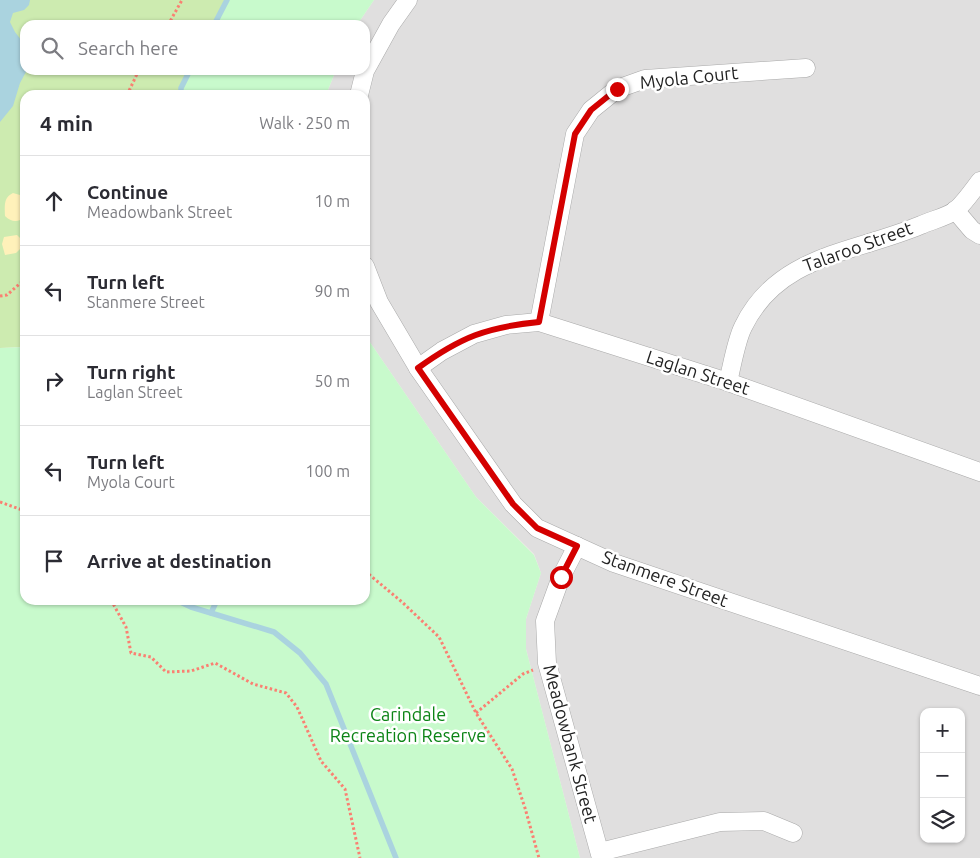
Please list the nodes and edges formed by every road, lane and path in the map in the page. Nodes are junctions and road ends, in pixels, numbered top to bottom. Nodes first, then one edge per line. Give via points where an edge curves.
1 (182, 0) edge
2 (408, 0) edge
3 (171, 20) edge
4 (370, 62) edge
5 (806, 68) dead end
6 (137, 75) edge
7 (364, 75) edge
8 (129, 90) edge
9 (360, 90) edge
10 (980, 181) edge
11 (955, 210) junction
12 (980, 235) edge
13 (370, 279) edge
14 (20, 283) edge
15 (0, 296) edge
16 (539, 322) junction
17 (418, 368) junction
18 (728, 382) junction
19 (980, 472) edge
20 (0, 502) edge
21 (20, 509) edge
22 (577, 546) junction
23 (370, 575) edge
24 (114, 605) edge
25 (547, 663) junction
26 (980, 686) edge
27 (476, 713) junction
28 (793, 833) dead end
29 (600, 855) edge
30 (360, 858) edge
31 (539, 858) edge

1 - 3 path
2 - 4 street
5 - 16 street, Myola Court via 646,80 617,89 591,110 575,134
6 - 8 path
7 - 9 street
10 - 11 street, Talaroo Street
11 - 12 street
11 - 18 street, Talaroo Street via 904,232 813,261 784,276 761,299 742,327
13 - 17 street, Stanmere Street via 379,302
14 - 15 path via 7,295
16 - 17 street, Laglan Street via 506,325 474,334
16 - 18 street, Laglan Street
17 - 22 street, Stanmere Street via 513,504 537,528
18 - 19 street, Laglan Street
20 - 21 path
22 - 25 street, Meadowbank Street via 561,577 546,621
22 - 26 street, Stanmere Street via 614,563
23 - 27 path via 440,637
24 - 30 path via 126,627 130,653 151,657 166,672 191,671 215,663 253,684 286,693 297,707 321,761 345,789
25 - 27 path via 523,674
25 - 29 street, Meadowbank Street
27 - 31 path via 512,769
28 - 29 street via 764,821 720,822

